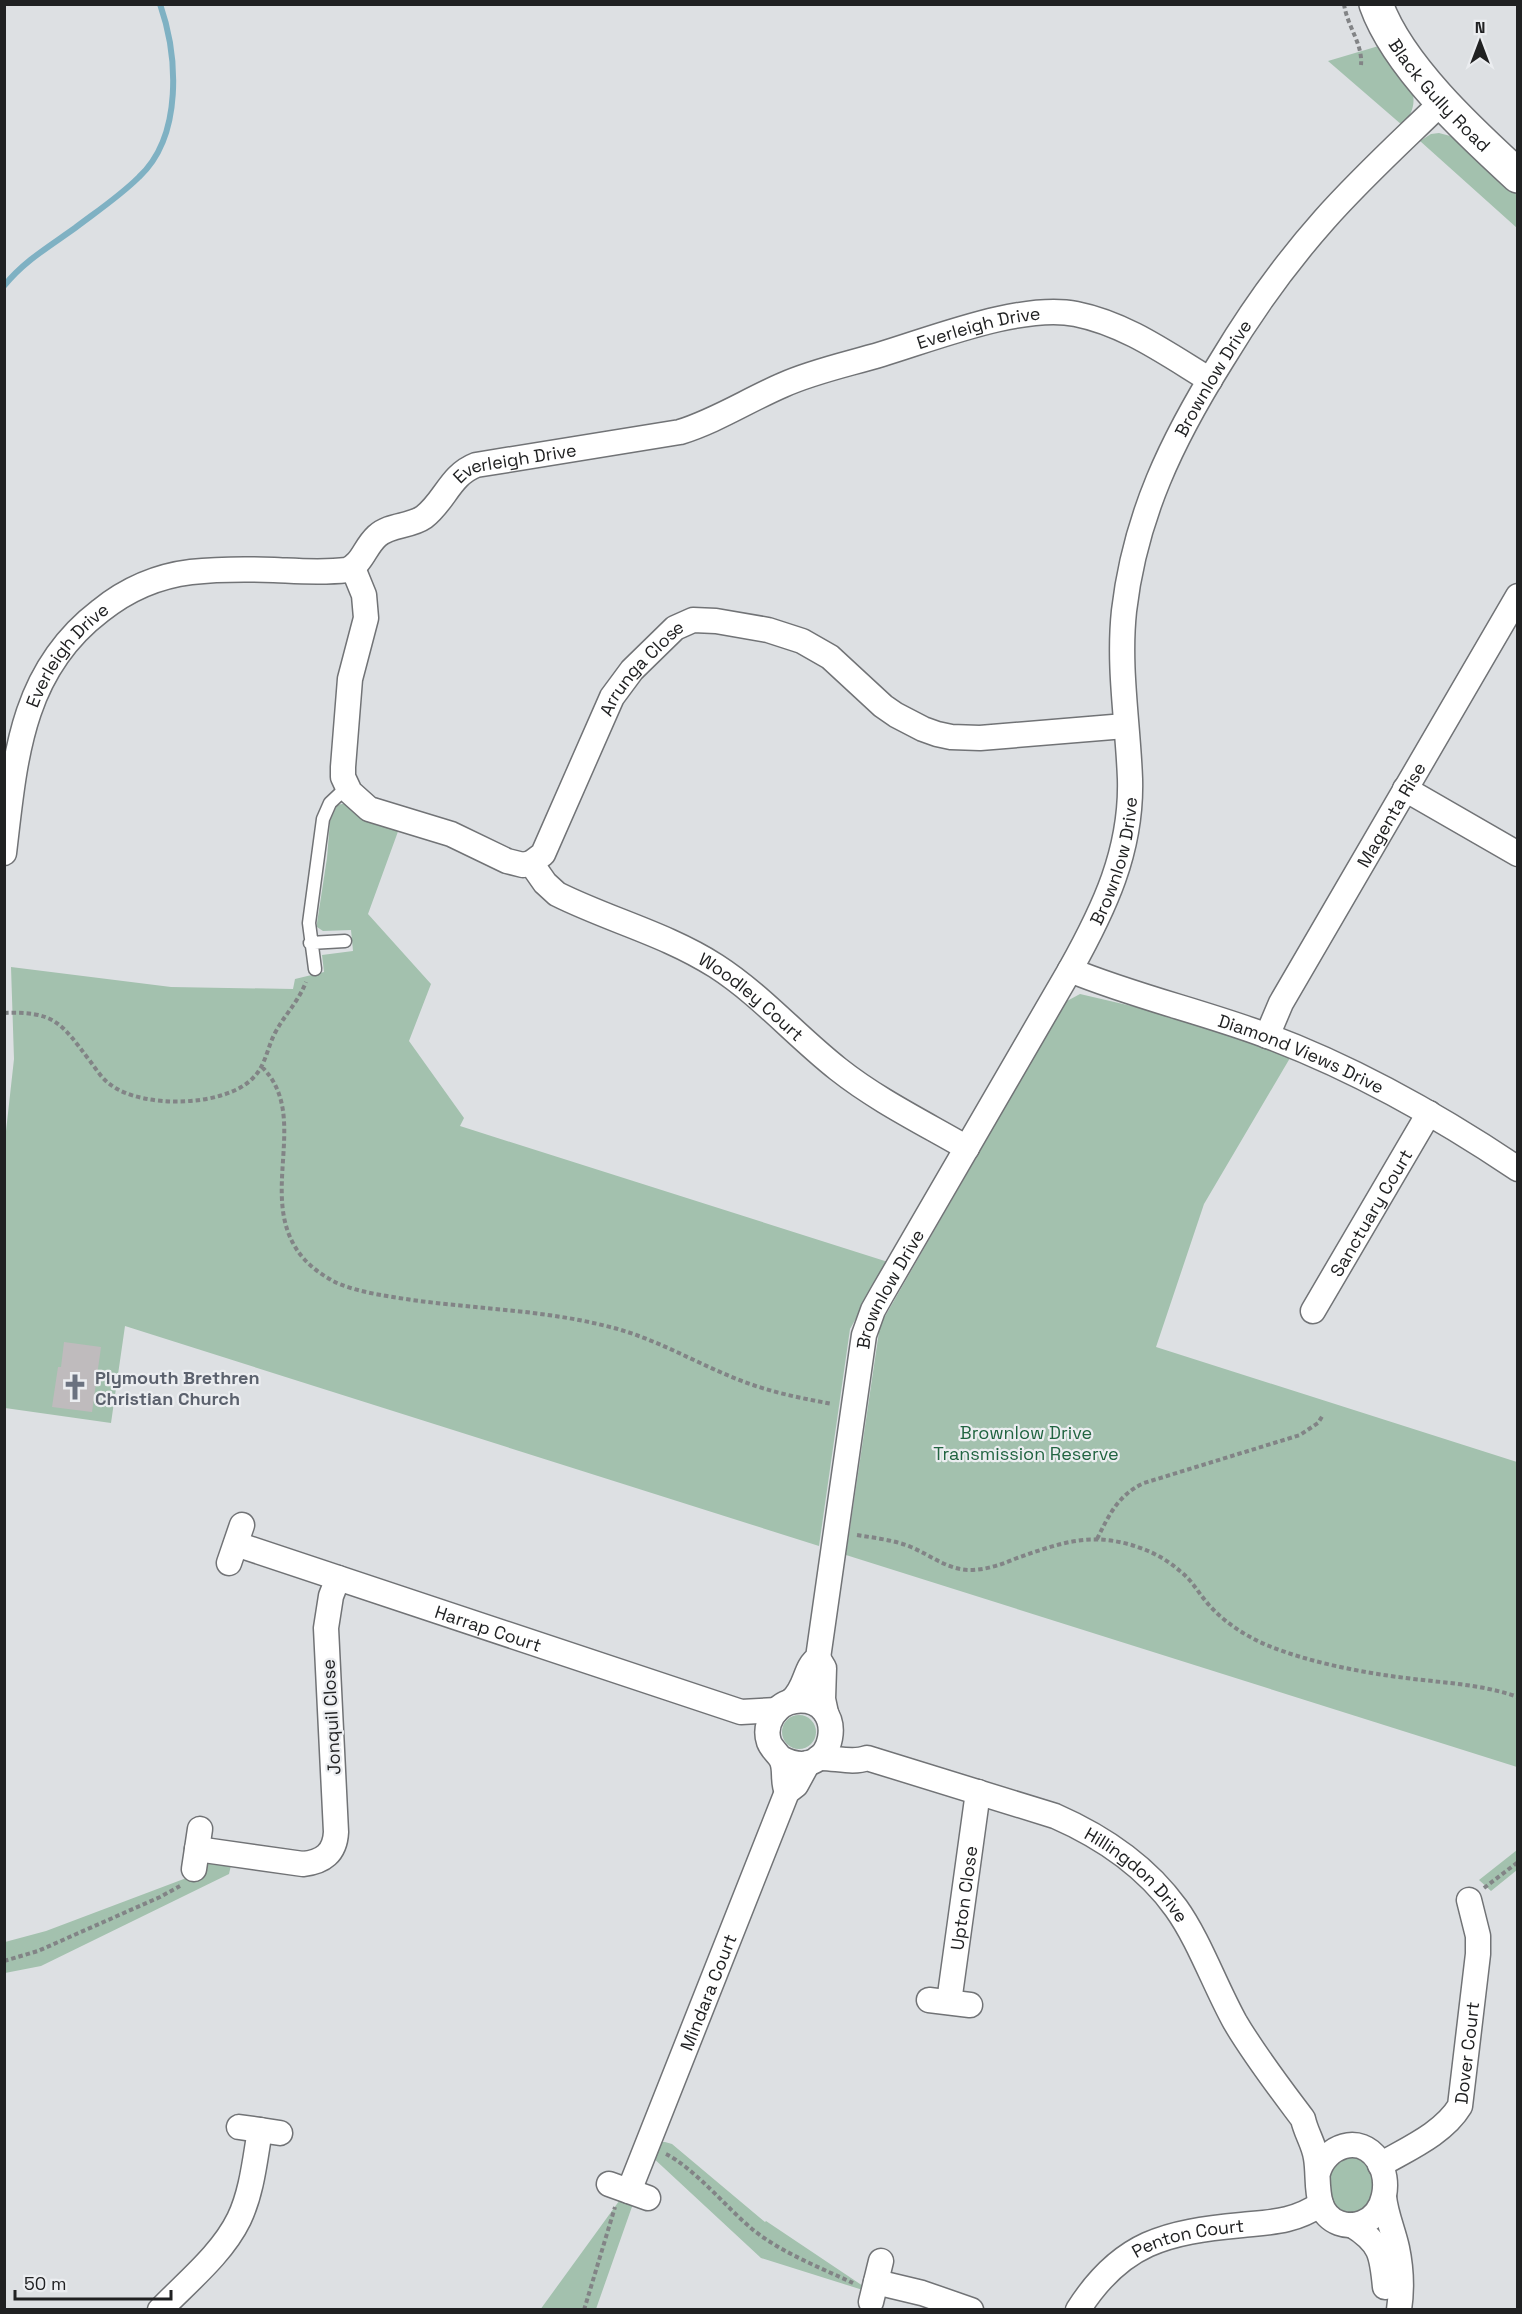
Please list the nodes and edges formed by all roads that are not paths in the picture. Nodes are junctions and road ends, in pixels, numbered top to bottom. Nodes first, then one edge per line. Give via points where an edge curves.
1 (1376, 4) edge
2 (1443, 101) junction
3 (1518, 176) edge
4 (1210, 380) junction
5 (353, 568) junction
6 (1518, 596) edge
7 (1125, 726) junction
8 (347, 787) junction
9 (1405, 789) junction
10 (4, 853) edge
11 (1518, 854) edge
12 (531, 863) junction
13 (345, 941) dead end
14 (310, 943) junction
15 (315, 969) road end
16 (1070, 970) junction
17 (1267, 1036) junction
18 (1429, 1113) junction
19 (967, 1148) junction
20 (1518, 1169) edge
21 (1313, 1311) dead end
22 (236, 1544) dead end
23 (338, 1578) junction
24 (818, 1658) junction
25 (784, 1705) junction
26 (741, 1712) junction
27 (829, 1721) junction
28 (775, 1749) junction
29 (867, 1758) junction
30 (813, 1760) junction
31 (787, 1792) junction
32 (978, 1792) junction
33 (194, 1858) road end
34 (1469, 1900) road end
35 (949, 2003) dead end
36 (1303, 2119) junction
37 (259, 2130) dead end
38 (1348, 2145) junction
39 (1380, 2165) junction
40 (1318, 2173) junction
41 (626, 2190) road end
42 (1384, 2197) junction
43 (1321, 2204) junction
44 (1352, 2225) junction
45 (875, 2285) road end
46 (160, 2310) edge
47 (971, 2310) edge
48 (1078, 2310) edge
49 (1390, 2310) edge
50 (1399, 2310) edge

1 - 2 street, Black Gully Road via 1397,44
2 - 3 street, Black Gully Road
2 - 4 street, Brownlow Drive via 1325,218 1289,261 1262,296
4 - 5 street, Everleigh Drive via 1130,332 1089,316 1043,312 1002,319 785,384 680,432 468,468 427,515 376,537
4 - 7 street, Brownlow Drive via 1162,468 1134,555 1122,642
5 - 8 street via 364,595 366,618 350,679 343,767
5 - 10 street, Everleigh Drive via 189,572 126,593 91,617 54,657 35,693 15,773
6 - 9 street, Magenta Rise
7 - 12 street, Arrunga Close via 980,738 937,734 889,710 830,657 802,641 768,630 693,620 675,628 632,670 612,697 543,854
7 - 16 street, Brownlow Drive via 1130,782 1122,849 1109,895
8 - 12 street via 362,804 378,813 434,828 507,861
8 - 14 lane via 330,803 323,819 310,910
9 - 11 street
9 - 17 street, Magenta Rise via 1281,1003
12 - 19 street, Woodley Court via 557,894 716,966 751,991 858,1084
13 - 14 lane
14 - 15 lane
16 - 17 street, Diamond Views Drive
16 - 19 street, Brownlow Drive
17 - 18 street, Diamond Views Drive
18 - 20 street, Diamond Views Drive
18 - 21 street, Sanctuary Court
19 - 24 street, Brownlow Drive via 873,1310 864,1335
22 - 23 street, Harrap Court
23 - 26 street, Harrap Court
23 - 33 street, Jonquil Close via 326,1628 336,1832 333,1862
24 - 25 street, Brownlow Drive via 809,1667 801,1690
24 - 27 street, Brownlow Drive via 824,1668 823,1699
25 - 26 street, Harrap Court
25 - 27 street via 810,1702
25 - 28 street via 770,1719 767,1729
26 - 28 street, Harrap Court
27 - 29 street, Hillingdon Drive
27 - 30 street via 829,1745
28 - 30 street via 789,1762
28 - 31 street
29 - 30 street, Hillingdon Drive
29 - 32 street, Hillingdon Drive
30 - 31 street, Mindara Court
31 - 41 street, Mindara Court
32 - 35 street, Upton Close
32 - 36 street, Hillingdon Drive via 1085,1829 1136,1864 1159,1887 1177,1910 1236,2024
34 - 39 street, Dover Court via 1478,1954 1460,2106 1440,2128
36 - 38 street, Hillingdon Drive
36 - 40 street, Hillingdon Drive
37 - 46 street via 249,2189 239,2220 217,2251
38 - 39 street via 1369,2151
38 - 40 street via 1328,2155 1320,2163
39 - 42 street
40 - 43 street
42 - 44 street via 1375,2215
42 - 50 street via 1399,2259
43 - 44 street via 1332,2220
43 - 48 street, Penton Court via 1293,2219 1192,2230 1149,2243 1108,2271
44 - 49 street via 1372,2240 1381,2254
45 - 47 street via 922,2293

